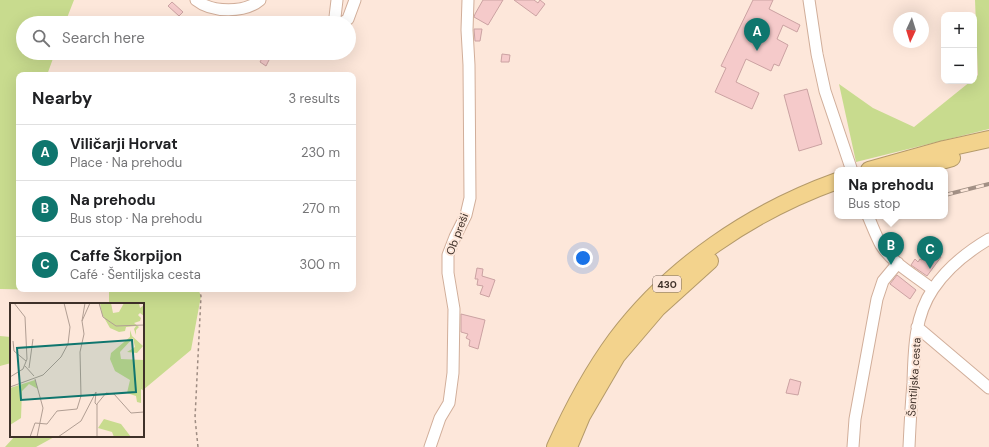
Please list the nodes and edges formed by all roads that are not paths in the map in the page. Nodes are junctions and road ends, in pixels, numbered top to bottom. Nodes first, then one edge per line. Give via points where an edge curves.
1 (196, 0) edge
2 (260, 0) edge
3 (336, 0) edge
4 (356, 0) edge
5 (468, 0) edge
6 (809, 0) edge
7 (335, 16) edge
8 (350, 16) edge
9 (989, 138) edge
10 (989, 150) edge
11 (851, 167) edge
12 (880, 167) edge
13 (922, 167) edge
14 (834, 182) edge
15 (834, 193) edge
16 (869, 219) edge
17 (989, 239) edge
18 (898, 263) junction
19 (932, 289) junction
20 (918, 328) junction
21 (989, 388) edge
22 (430, 447) edge
23 (555, 447) edge
24 (569, 447) edge
25 (853, 447) edge
26 (909, 447) edge

1 - 2 street via 229,10 252,6
3 - 7 street
4 - 8 street
5 - 22 street, Ob preši via 470,198 466,215 448,255 454,309 452,372 449,402 440,418
6 - 11 street via 825,91
9 - 12 highway
10 - 13 highway
14 - 23 highway, 430 via 786,202 744,225 677,274 646,304 616,339 572,410
15 - 24 highway, 430 via 761,227 712,258 658,308 617,356 582,416
16 - 18 street via 881,245
17 - 19 street, Šentiljska cesta via 956,262
18 - 19 street
18 - 25 street via 883,281 877,299 855,419
19 - 20 street, Šentiljska cesta
20 - 21 street
20 - 26 street, Šentiljska cesta

